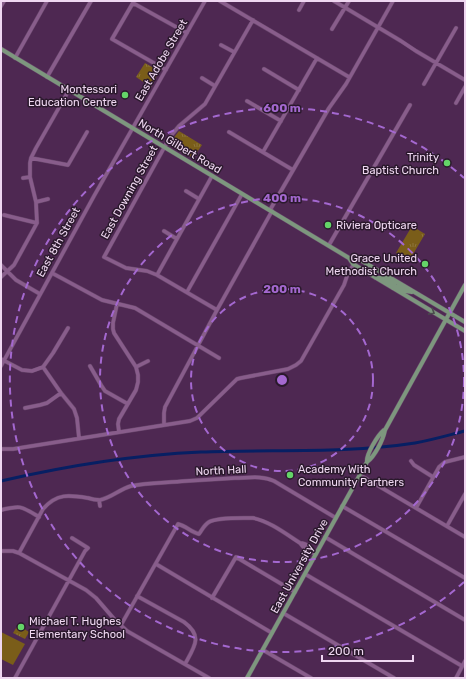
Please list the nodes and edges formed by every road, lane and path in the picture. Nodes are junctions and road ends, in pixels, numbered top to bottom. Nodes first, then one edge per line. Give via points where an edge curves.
1 (4, 1) edge
2 (48, 1) edge
3 (91, 1) edge
4 (205, 1) edge
5 (220, 1) edge
6 (304, 1) edge
7 (334, 1) edge
8 (349, 1) edge
9 (393, 1) edge
10 (133, 2) edge
11 (1, 6) edge
12 (345, 8) junction
13 (299, 10) dead end
14 (253, 20) junction
15 (378, 27) junction
16 (456, 28) dead end
17 (332, 29) dead end
18 (187, 33) junction
19 (221, 45) dead end
20 (1, 49) edge
21 (234, 52) junction
22 (15, 58) junction
23 (317, 58) junction
24 (436, 63) junction
25 (264, 69) dead end
26 (166, 70) junction
27 (47, 77) junction
28 (349, 77) junction
29 (202, 78) dead end
30 (465, 80) edge
31 (424, 84) dead end
32 (215, 86) junction
33 (465, 87) edge
34 (69, 90) junction
35 (299, 90) junction
36 (247, 101) dead end
37 (456, 103) dead end
38 (410, 105) dead end
39 (281, 121) junction
40 (132, 128) junction
41 (87, 132) dead end
42 (229, 132) dead end
43 (164, 147) junction
44 (263, 152) junction
45 (31, 158) junction
46 (293, 170) junction
47 (212, 176) junction
48 (30, 177) junction
49 (23, 178) dead end
50 (186, 191) dead end
51 (242, 194) junction
52 (48, 198) dead end
53 (200, 199) junction
54 (36, 202) junction
55 (271, 211) junction
56 (4, 215) dead end
57 (37, 223) junction
58 (164, 231) dead end
59 (177, 239) junction
60 (329, 245) junction
61 (350, 258) junction
62 (357, 258) junction
63 (353, 264) junction
64 (1, 265) edge
65 (8, 271) junction
66 (52, 273) junction
67 (157, 275) junction
68 (1, 277) edge
69 (376, 278) junction
70 (396, 282) junction
71 (465, 285) edge
72 (393, 288) junction
73 (187, 292) junction
74 (414, 292) junction
75 (40, 294) junction
76 (117, 304) junction
77 (217, 310) junction
78 (449, 313) junction
79 (445, 320) junction
80 (465, 322) edge
81 (68, 328) dead end
82 (465, 331) edge
83 (198, 346) junction
84 (219, 358) dead end
85 (2, 359) edge
86 (148, 362) dead end
87 (1, 366) edge
88 (90, 366) dead end
89 (43, 367) junction
90 (136, 368) junction
91 (61, 393) junction
92 (128, 404) junction
93 (25, 408) dead end
94 (164, 425) junction
95 (384, 430) junction
96 (119, 432) junction
97 (79, 438) junction
98 (1, 448) edge
99 (465, 457) edge
100 (411, 461) dead end
101 (367, 462) junction
102 (360, 475) junction
103 (433, 477) junction
104 (465, 494) edge
105 (99, 500) junction
106 (100, 506) dead end
107 (342, 506) junction
108 (416, 508) junction
109 (1, 510) edge
110 (39, 517) junction
111 (336, 518) junction
112 (447, 526) junction
113 (465, 536) edge
114 (325, 537) junction
115 (72, 538) dead end
116 (1, 551) edge
117 (19, 552) junction
118 (316, 554) junction
119 (156, 564) junction
120 (305, 574) junction
121 (465, 578) edge
122 (68, 581) junction
123 (295, 592) junction
124 (137, 596) junction
125 (212, 598) junction
126 (283, 613) junction
127 (465, 620) edge
128 (120, 625) junction
129 (272, 633) junction
130 (201, 634) dead end
131 (195, 635) junction
132 (263, 650) junction
133 (465, 661) edge
134 (185, 664) junction
135 (462, 666) junction
136 (15, 678) edge
137 (209, 678) edge
138 (247, 678) edge
139 (312, 678) edge
140 (394, 678) edge
141 (456, 678) edge

1 - 11 street
2 - 22 street
3 - 27 street
4 - 18 street, East Adobe Street
5 - 14 street
6 - 13 street
7 - 12 street
8 - 12 street
9 - 15 street
10 - 18 street
10 - 26 street via 112,39
12 - 15 street
12 - 17 street
14 - 21 street, East Downing Street
14 - 23 street
15 - 24 street
15 - 28 street
16 - 24 street
18 - 26 street, East Adobe Street
19 - 21 street
20 - 22 main road, North Gilbert Road
21 - 32 street, East Downing Street
22 - 27 main road, North Gilbert Road
23 - 28 street
23 - 35 street
24 - 30 street
24 - 31 street
25 - 35 street
26 - 40 street, East Adobe Street
27 - 34 main road, North Gilbert Road
28 - 46 street
29 - 32 street
32 - 43 street, East Downing Street via 205,104 172,134
33 - 37 street
34 - 40 main road, North Gilbert Road
34 - 45 street
35 - 39 street
36 - 39 street
38 - 60 street
39 - 44 street
40 - 43 main road, North Gilbert Road
40 - 66 street, East 8th Street
41 - 45 street via 68,165
42 - 44 street
43 - 47 main road, North Gilbert Road
43 - 67 street, East Downing Street via 104,257 126,268 147,270
44 - 46 street
45 - 48 street
46 - 55 street
47 - 51 main road, North Gilbert Road
47 - 53 street
48 - 49 street
48 - 54 street
50 - 53 street
51 - 55 main road, North Gilbert Road
51 - 73 street
52 - 54 street
53 - 59 street
54 - 57 street
55 - 60 main road, North Gilbert Road
55 - 77 street
56 - 57 street
57 - 65 street via 17,260
58 - 59 street
59 - 67 street
60 - 61 main road, North Gilbert Road
61 - 62 main road
61 - 63 main road
62 - 63 street
62 - 70 main road
63 - 69 main road
63 - 94 street via 344,285 296,366 237,379 197,418
64 - 65 street
65 - 68 street
65 - 75 street via 16,280
66 - 75 street, East 8th Street
66 - 76 street via 102,300
67 - 73 street
69 - 70 main road via 383,278 393,284
69 - 72 main road
70 - 74 main road
71 - 78 main road, East University Drive
72 - 74 main road via 397,286
72 -> 79 main road
73 - 77 street
74 - 78 main road
75 - 85 street, East 8th Street
76 - 83 street via 135,308
76 - 90 street via 112,329
77 - 83 street
78 - 79 main road, East University Drive
78 - 80 main road
79 - 82 main road
79 - 95 main road, East University Drive
81 - 89 street
83 - 84 street
83 - 94 street via 165,407
85 - 87 street, East 8th Street
85 - 89 street via 22,370 32,371
86 - 90 street
88 - 92 street via 106,391
89 - 91 street
90 - 92 street via 138,382
91 - 93 street via 47,403
91 - 97 street via 74,409
92 - 96 street via 119,419
94 - 96 street
95 - 101 main road, East University Drive via 381,442
95 - 101 main road, East University Drive via 369,452
96 - 97 street
97 - 98 street via 13,449
99 - 103 street via 443,463
100 - 103 street
101 - 102 main road, East University Drive
102 - 107 main road, East University Drive
102 - 108 street
103 - 108 street
104 - 112 street
105 - 106 street
105 - 110 street via 60,496 47,504
105 - 111 street, North Hall via 123,489 147,484 257,477 274,481
107 - 111 main road, East University Drive
107 - 121 street
108 - 112 street
109 - 110 street via 20,507
110 - 117 street
111 - 114 main road, East University Drive
112 - 113 street
114 - 118 main road, East University Drive
114 - 127 street
115 - 122 street via 88,548
116 - 117 street
117 - 122 street
118 - 119 street via 265,522 253,518 216,519 204,526 199,534 178,524
118 - 120 main road, East University Drive
119 - 124 street
119 - 125 street
120 - 123 main road, East University Drive
120 - 135 street
122 - 128 street via 96,598
122 - 136 street
123 - 125 street via 236,557
123 - 126 main road, East University Drive
124 - 128 street
124 - 131 street via 184,622 191,627
125 - 129 street
126 - 129 main road, East University Drive
126 - 140 street
128 - 134 street
129 - 132 main road, East University Drive
130 - 131 street
131 - 134 street via 195,645
132 - 138 main road, East University Drive
132 - 139 street
133 - 135 street
134 - 137 street
135 - 141 street

